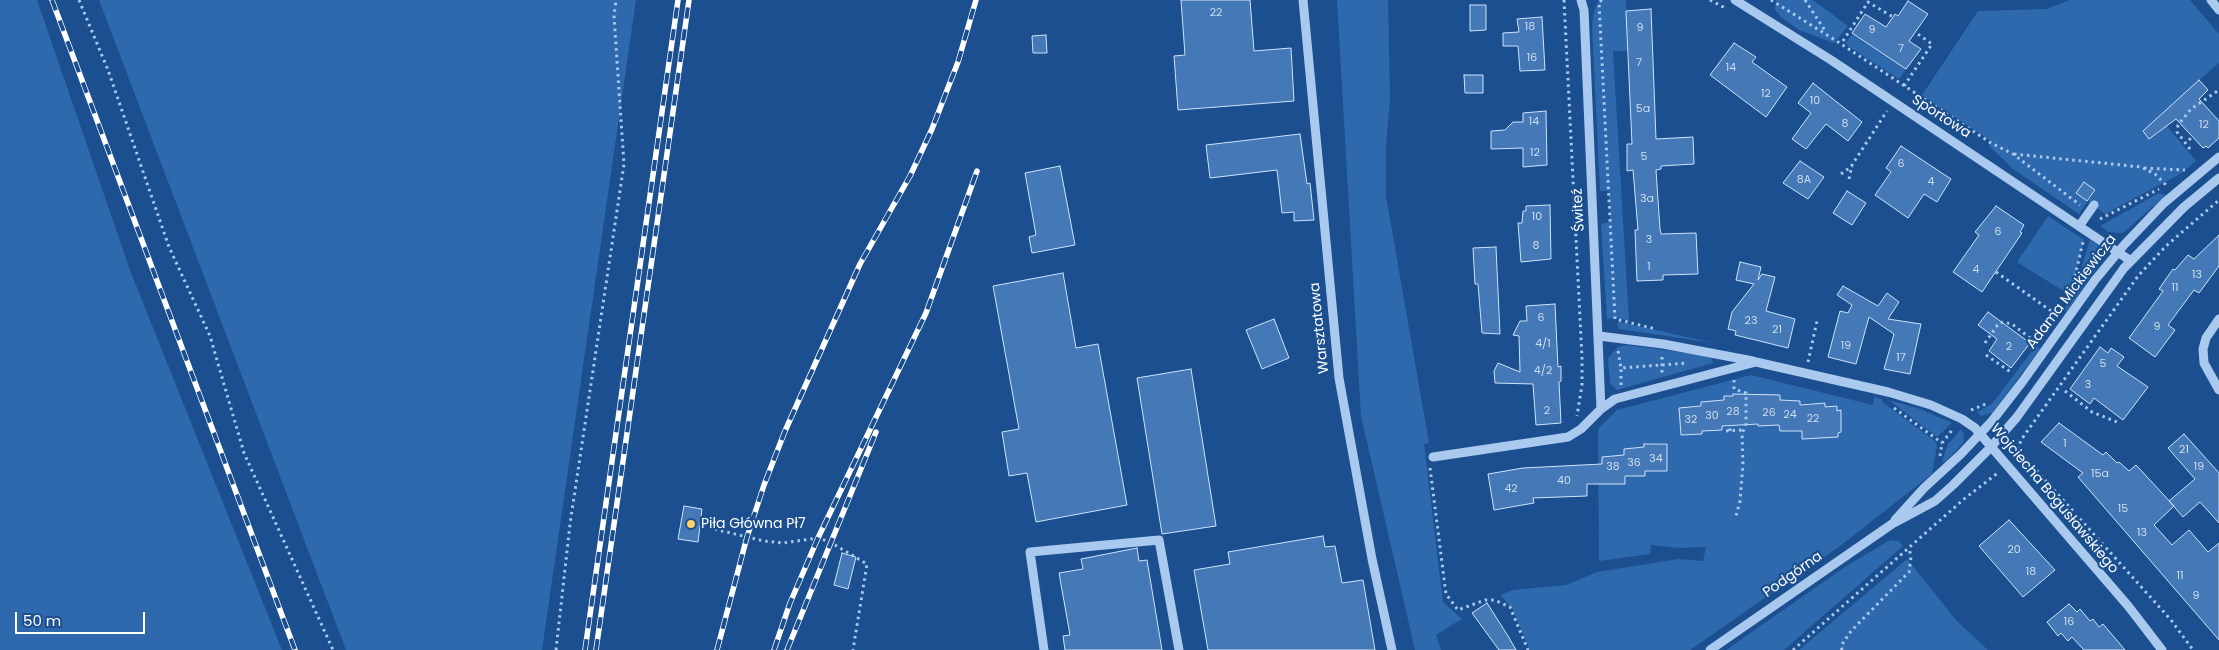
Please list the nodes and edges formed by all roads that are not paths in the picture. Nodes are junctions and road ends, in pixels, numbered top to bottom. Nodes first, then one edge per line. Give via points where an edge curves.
1 (1303, 0) edge
2 (1581, 0) edge
3 (1597, 0) edge
4 (1735, 0) edge
5 (2211, 0) edge
6 (1584, 10) junction
7 (2219, 10) edge
8 (2219, 157) edge
9 (2219, 178) edge
10 (2091, 208) road end
11 (2080, 225) junction
12 (2118, 252) junction
13 (2131, 261) junction
14 (2219, 319) edge
15 (1599, 336) junction
16 (1756, 362) junction
17 (2219, 390) edge
18 (1601, 409) junction
19 (1981, 434) junction
20 (1991, 447) junction
21 (1433, 457) road end
22 (1892, 524) junction
23 (1044, 650) edge
24 (1179, 650) edge
25 (1392, 650) edge
26 (1710, 650) edge
27 (2162, 650) edge

1 - 25 street, Warsztatowa via 1339,378
2 - 6 street, Świteź
3 - 6 street
4 - 11 street, Sportowa
5 - 7 street
6 - 15 street, Świteź
8 - 12 street, Adama Mickiewicza via 2153,214
9 - 13 street, Adama Mickiewicza via 2184,207
10 - 11 street
11 - 12 street, Sportowa
12 - 13 street, Sportowa
12 - 19 street, Adama Mickiewicza
13 - 20 street, Adama Mickiewicza
14 - 17 street via 2206,338 2203,349 2204,363
15 - 16 street, Wojciecha Bogusławskiego via 1696,349
15 - 18 street, Świteź
16 - 18 street, Wojciecha Bogusławskiego via 1615,399
16 - 19 street, Wojciecha Bogusławskiego via 1931,405 1962,419
18 - 21 street, Wojciecha Bogusławskiego via 1581,430 1568,436
19 - 20 street, Wojciecha Bogusławskiego
19 - 22 street, Podgórna via 1924,488
20 - 22 street, Podgórna via 1935,500
20 - 27 street, Wojciecha Bogusławskiego
22 - 26 street, Podgórna
23 - 24 street via 1030,552 1159,540

